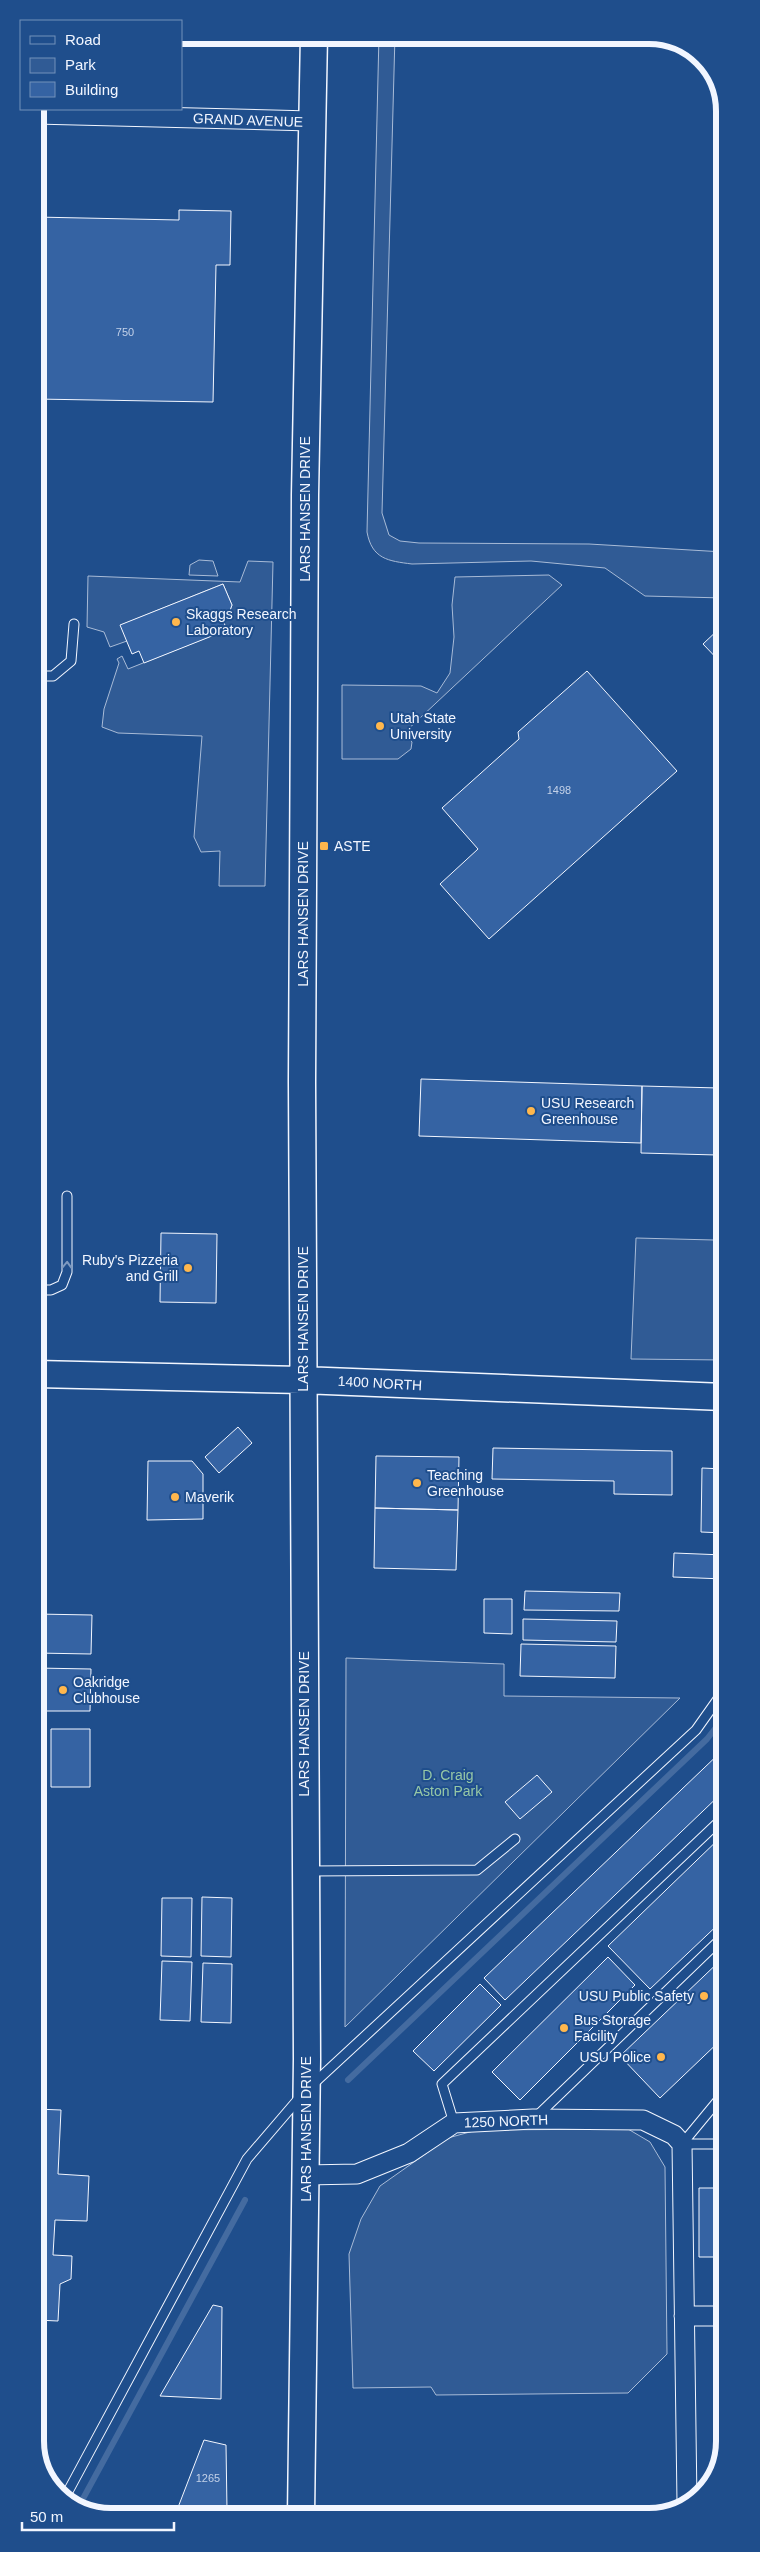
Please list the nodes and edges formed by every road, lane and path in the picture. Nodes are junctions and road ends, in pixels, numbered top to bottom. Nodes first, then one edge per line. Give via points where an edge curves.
1 (314, 44) edge
2 (44, 114) edge
3 (312, 121) junction
4 (74, 624) dead end
5 (44, 676) edge
6 (67, 1196) dead end
7 (44, 1290) edge
8 (44, 1374) edge
9 (302, 1380) junction
10 (716, 1397) edge
11 (716, 1701) edge
12 (716, 1825) edge
13 (515, 1839) dead end
14 (305, 1871) junction
15 (716, 1943) edge
16 (306, 2090) junction
17 (716, 2103) edge
18 (533, 2119) junction
19 (454, 2123) junction
20 (682, 2144) junction
21 (716, 2144) edge
22 (306, 2175) junction
23 (684, 2316) junction
24 (716, 2316) edge
25 (68, 2492) edge
26 (686, 2497) edge
27 (301, 2508) edge

1 - 3 main road, LARS HANSEN DRIVE
2 - 3 street, GRAND AVENUE
3 - 9 main road, LARS HANSEN DRIVE via 305,495
4 - 5 lane via 72,660 53,676
7 -> 6 lane via 62,1285 67,1272
8 - 9 main road, 1400 NORTH
9 - 10 main road, 1400 NORTH
9 - 14 main road, LARS HANSEN DRIVE
11 - 16 lane via 696,1730
12 - 19 lane via 442,2084
13 - 14 lane via 477,1870
14 - 16 main road, LARS HANSEN DRIVE
15 - 18 lane
16 - 22 main road, LARS HANSEN DRIVE
16 - 25 lane via 246,2159
17 - 20 lane
18 - 19 street, 1250 NORTH
18 - 20 street, 1250 NORTH via 643,2120 674,2134
19 - 22 street, 1250 NORTH via 409,2153 357,2174
20 - 21 lane
20 - 23 street
22 - 27 main road, LARS HANSEN DRIVE
23 - 24 street
23 - 26 street

